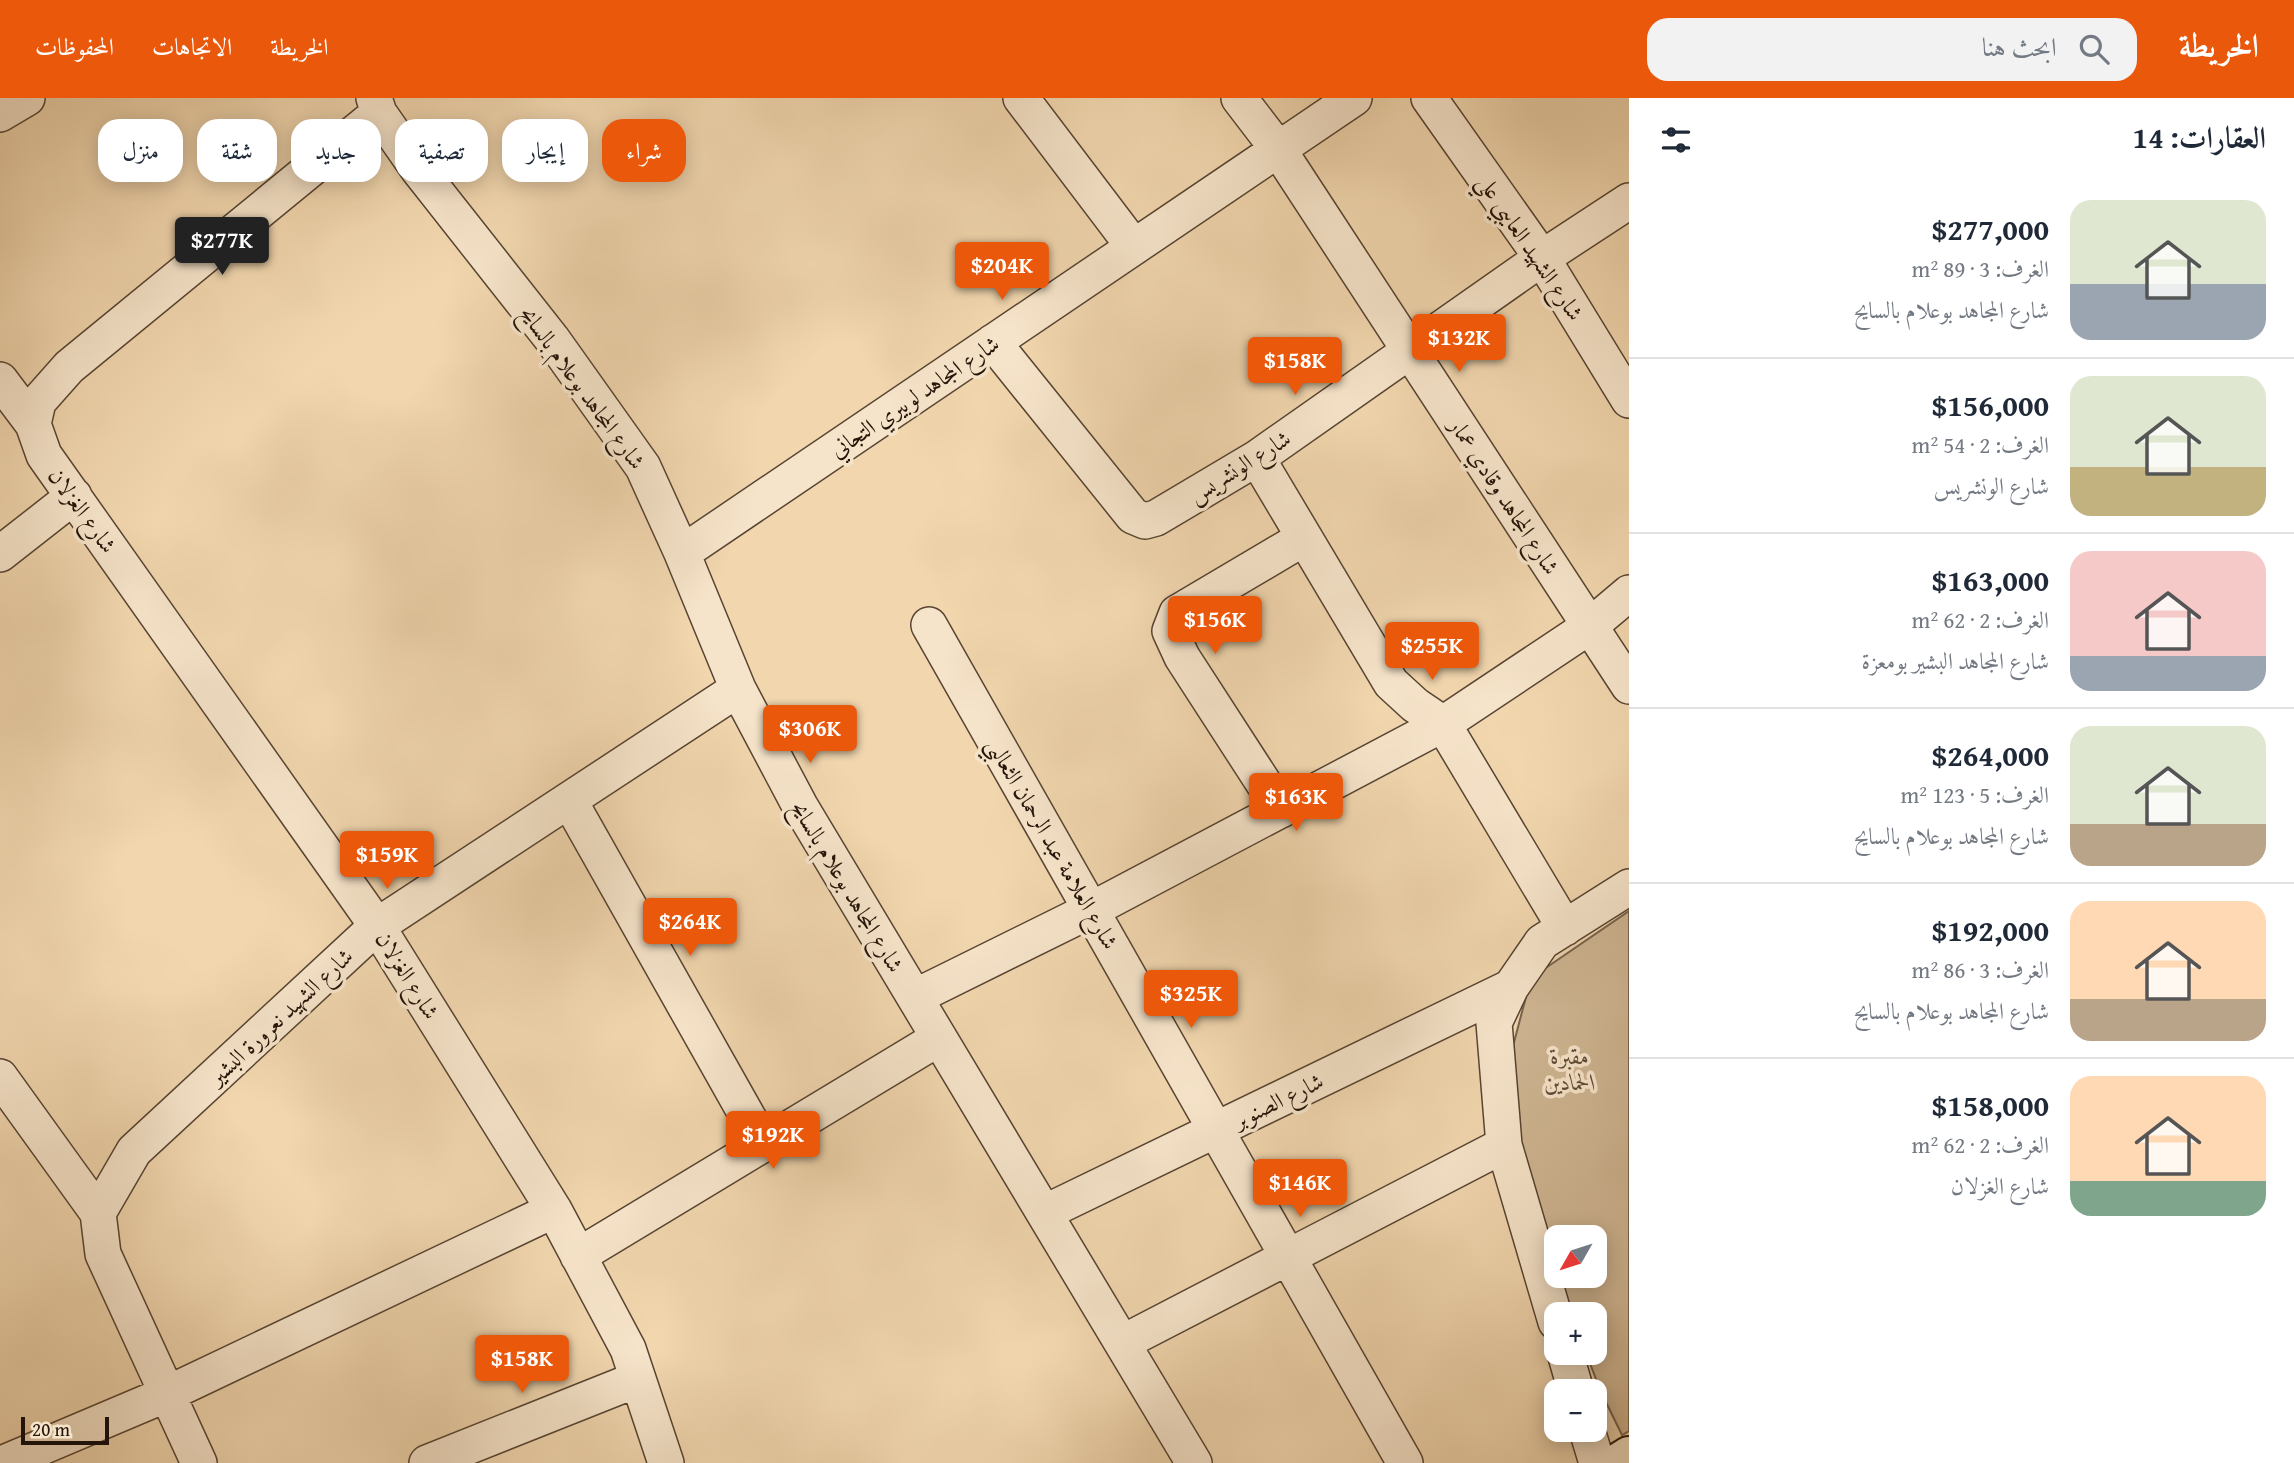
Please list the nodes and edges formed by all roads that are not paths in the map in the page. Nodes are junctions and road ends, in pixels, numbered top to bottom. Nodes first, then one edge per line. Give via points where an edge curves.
1 (27, 98) edge
2 (1021, 98) edge
3 (1239, 98) edge
4 (1354, 98) edge
5 (1429, 98) edge
6 (376, 105) edge
7 (0, 114) edge
8 (1278, 149) junction
9 (1629, 201) edge
10 (1134, 247) junction
11 (1542, 258) junction
12 (993, 342) junction
13 (1410, 350) junction
14 (0, 380) edge
15 (1629, 400) edge
16 (33, 424) junction
17 (1256, 458) junction
18 (74, 496) junction
19 (1304, 538) junction
20 (682, 553) junction
21 (0, 554) edge
22 (1629, 593) edge
23 (929, 625) dead end
24 (1590, 626) junction
25 (1629, 686) edge
26 (738, 689) junction
27 (1443, 724) junction
28 (569, 800) junction
29 (1281, 810) junction
30 (1629, 887) edge
31 (1091, 909) junction
32 (377, 926) junction
33 (1565, 928) junction
34 (1511, 987) junction
35 (915, 997) junction
36 (939, 1038) junction
37 (0, 1077) edge
38 (1215, 1130) junction
39 (763, 1144) junction
40 (1504, 1145) junction
41 (554, 1210) junction
42 (98, 1213) junction
43 (1044, 1213) junction
44 (578, 1256) junction
45 (1287, 1256) junction
46 (1550, 1302) edge
47 (1122, 1343) junction
48 (638, 1380) junction
49 (167, 1394) junction
50 (1591, 1442) edge
51 (1629, 1456) edge
52 (4, 1463) edge
53 (199, 1463) edge
54 (427, 1463) edge
55 (666, 1463) edge
56 (1194, 1463) edge
57 (1405, 1463) edge
58 (1597, 1463) edge
59 (1618, 1463) edge

1 - 7 street
2 - 10 street
3 - 8 street, شارع المجاهد وقادي عمار
4 - 8 street, شارع المجاهد لوبيري التجاني
5 - 11 street, شارع الشهيد العايبي علي
6 - 16 street via 69,367 38,402
6 - 20 street, شارع المجاهد بوعلام بالسايح via 418,169 552,339 643,467
8 - 10 street, شارع المجاهد لوبيري التجاني
8 - 13 street, شارع المجاهد وقادي عمار
9 - 11 street, شارع الونشريس
10 - 12 street, شارع المجاهد لوبيري التجاني
11 - 13 street, شارع الونشريس
11 - 15 street, شارع الشهيد العايبي علي
12 - 17 street, شارع الونشريس via 1133,516 1145,521 1156,518
12 - 20 street, شارع المجاهد لوبيري التجاني
13 - 17 street, شارع الونشريس
13 - 24 street, شارع المجاهد وقادي عمار
14 - 16 street, شارع الغزلان
16 - 18 street, شارع الغزلان via 44,455
17 - 19 street
18 - 21 street
18 - 32 street, شارع الغزلان
19 - 27 street via 1391,683
19 - 29 street via 1177,614 1170,631 1182,657
20 - 26 street, شارع المجاهد بوعلام بالسايح
22 - 24 street
23 - 31 street, شارع العلامة عبد الرحمان الثعالبي
24 - 25 street, شارع المجاهد وقادي عمار
24 - 27 street
26 - 28 street, شارع الشهيد نعرورة البشير
26 - 35 street, شارع المجاهد بوعلام بالسايح via 800,806
27 - 29 street
27 - 33 street
28 - 32 street, شارع الشهيد نعرورة البشير
28 - 39 street
29 - 31 street
30 - 33 street
31 - 35 street
31 - 38 street, شارع العلامة عبد الرحمان الثعالبي
32 - 41 street, شارع الغزلان
32 - 42 street, شارع الشهيد نعرورة البشير via 134,1152
33 - 34 street via 1542,942
34 - 38 street, شارع الصنوبر
34 - 40 street via 1494,1023
35 - 36 street, شارع المجاهد بوعلام بالسايح
36 - 39 street
36 - 43 street, شارع المجاهد بوعلام بالسايح
37 - 42 street
38 - 43 street, شارع الصنوبر
38 - 45 street, شارع العلامة عبد الرحمان الثعالبي
39 - 44 street
40 - 45 street
40 - 46 street
41 - 44 street, شارع الغزلان
41 - 49 street
42 - 49 street via 103,1254
43 - 47 street, شارع المجاهد بوعلام بالسايح
44 - 48 street, شارع الغزلان via 628,1349
45 - 47 street
45 - 57 street, شارع العلامة عبد الرحمان الثعالبي
47 - 56 street, شارع المجاهد بوعلام بالسايح
48 - 54 street
48 - 55 street, شارع الغزلان
49 - 52 street
49 - 53 street
50 - 58 street
51 - 59 main road

